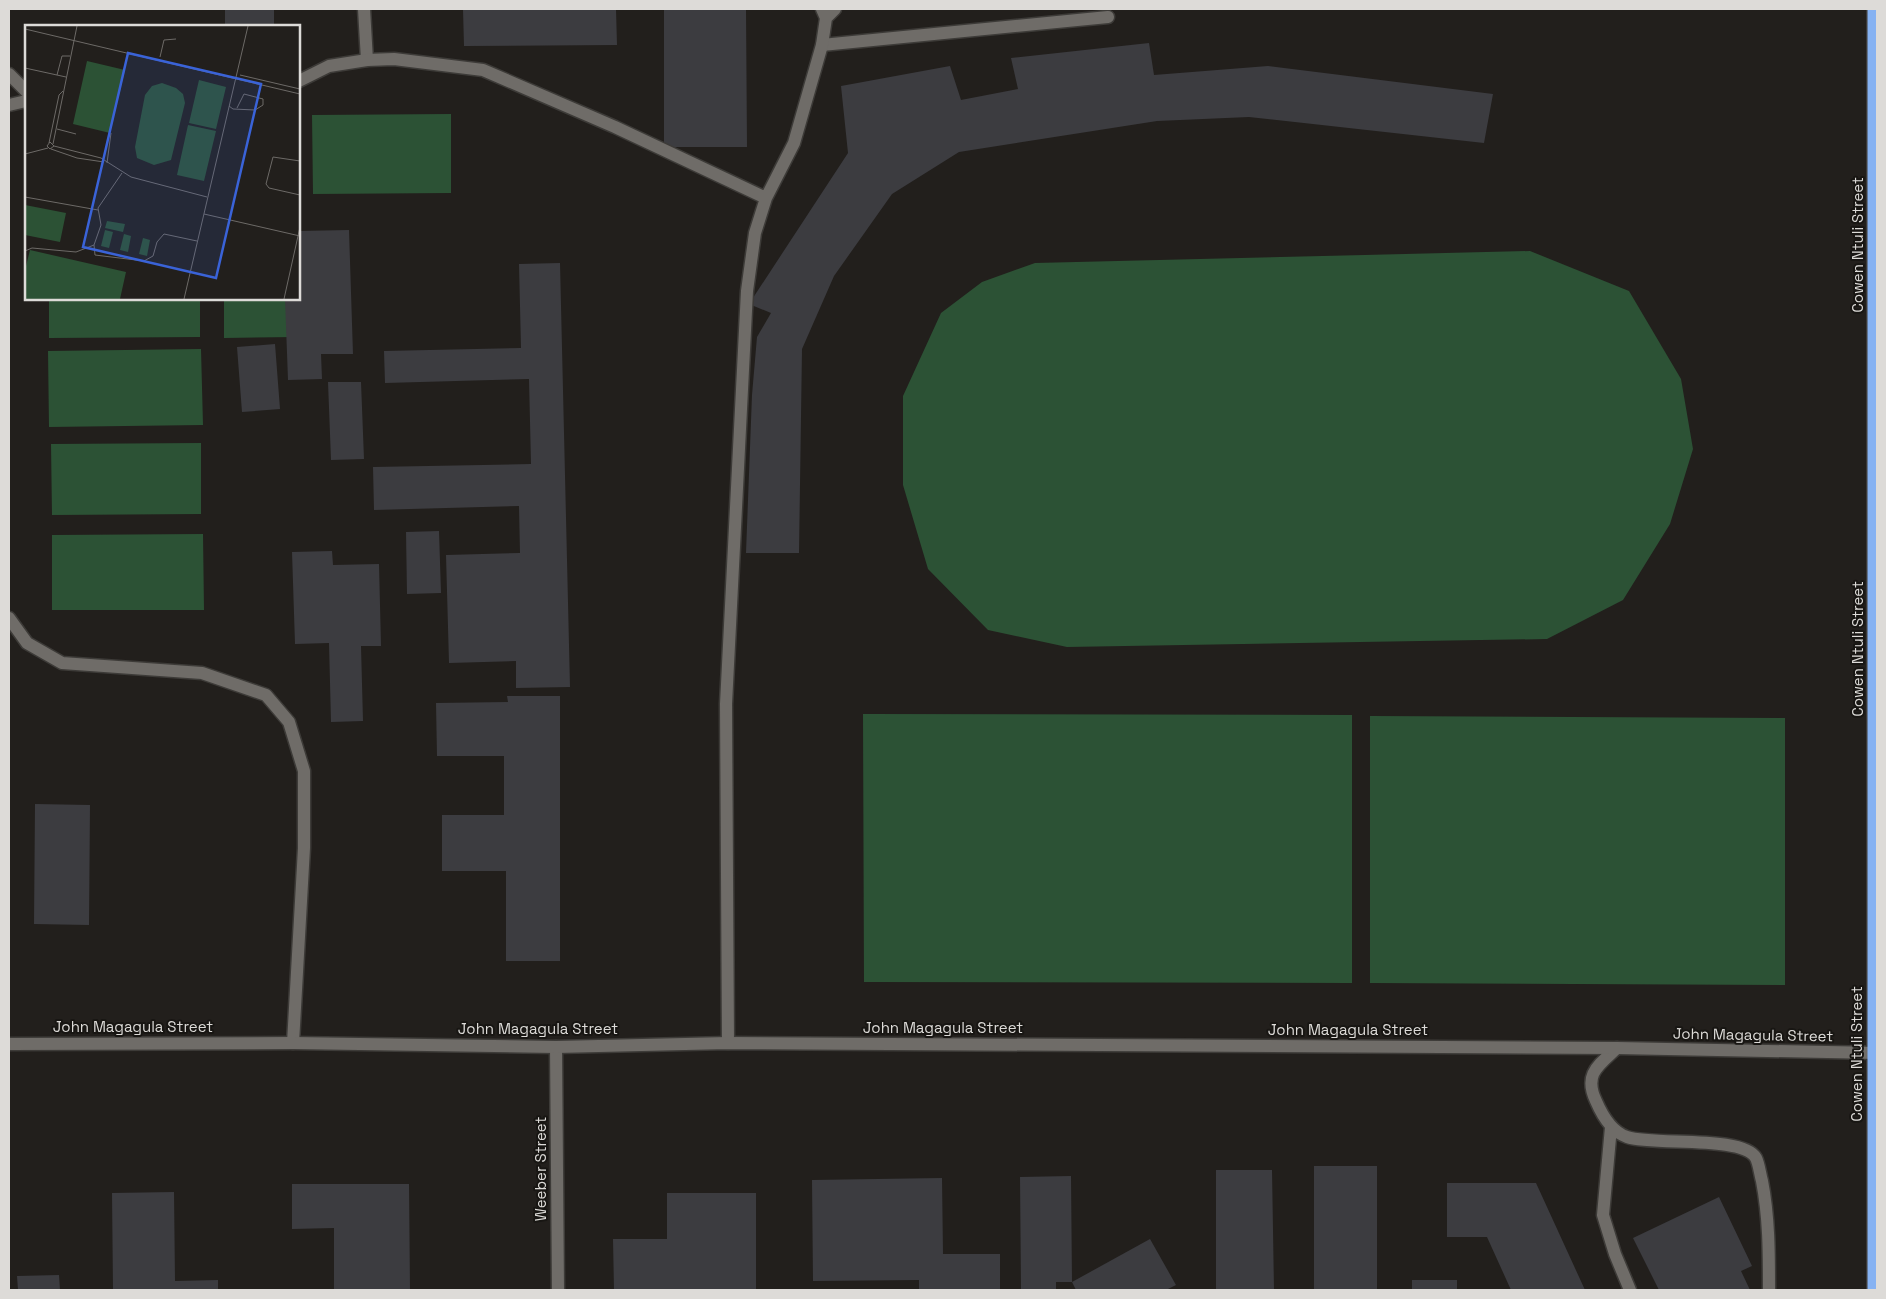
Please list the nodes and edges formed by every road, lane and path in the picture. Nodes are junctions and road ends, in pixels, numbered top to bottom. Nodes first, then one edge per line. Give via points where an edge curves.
1 (364, 9) edge
2 (1875, 9) edge
3 (828, 12) edge
4 (1108, 17) dead end
5 (822, 45) junction
6 (367, 60) junction
7 (9, 74) edge
8 (300, 80) edge
9 (25, 90) edge
10 (25, 101) edge
11 (9, 105) edge
12 (766, 198) junction
13 (9, 618) edge
14 (293, 1043) junction
15 (728, 1043) junction
16 (9, 1044) edge
17 (556, 1047) junction
18 (1617, 1048) junction
19 (1876, 1053) edge
20 (1611, 1127) junction
21 (558, 1290) edge
22 (1630, 1290) edge
23 (1770, 1290) edge
24 (1875, 1290) edge

1 - 6 street
2 - 19 highway, Cowen Ntuli Street
3 - 5 street
4 - 5 street
5 - 12 street via 794,143
6 - 8 street via 329,66
6 - 12 street via 394,59 483,70
7 - 9 street
10 - 11 street
12 - 15 street via 755,233 747,291 726,704
13 - 14 street via 27,643 62,664 202,674 266,695 289,722 304,771 304,848
14 - 16 street, John Magagula Street
14 - 17 street, John Magagula Street
15 - 17 street, John Magagula Street
15 - 18 street, John Magagula Street
17 - 21 street, Weeber Street
18 - 19 street, John Magagula Street
18 - 20 street via 1595,1068 1592,1078 1592,1094
19 - 24 highway, Cowen Ntuli Street
20 - 22 street via 1602,1215
20 - 23 street via 1627,1137 1733,1145 1756,1158 1766,1206

